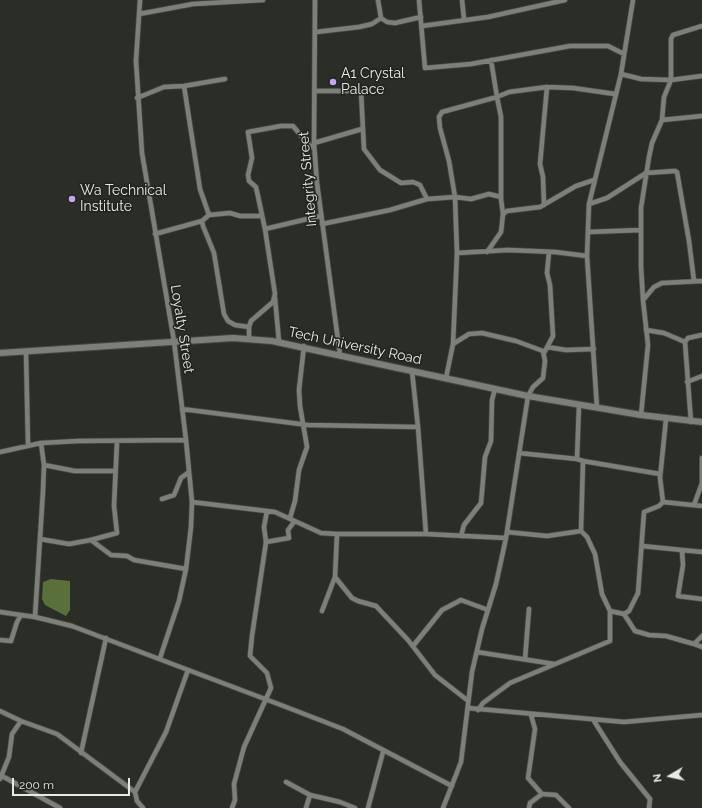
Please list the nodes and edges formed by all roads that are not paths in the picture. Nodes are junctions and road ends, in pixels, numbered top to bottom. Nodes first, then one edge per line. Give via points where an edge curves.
1 (140, 0) edge
2 (258, 0) edge
3 (263, 0) edge
4 (315, 0) edge
5 (378, 0) edge
6 (419, 0) edge
7 (462, 0) edge
8 (565, 0) edge
9 (633, 0) edge
10 (139, 14) junction
11 (421, 17) junction
12 (381, 18) junction
13 (464, 19) junction
14 (422, 26) junction
15 (702, 26) edge
16 (316, 32) junction
17 (624, 54) junction
18 (491, 60) junction
19 (620, 74) junction
20 (702, 76) edge
21 (225, 79) dead end
22 (671, 80) junction
23 (184, 86) junction
24 (547, 87) junction
25 (315, 91) junction
26 (616, 94) junction
27 (497, 97) junction
28 (137, 98) junction
29 (702, 116) edge
30 (662, 120) junction
31 (362, 129) junction
32 (314, 143) junction
33 (314, 148) junction
34 (646, 173) junction
35 (594, 180) junction
36 (455, 197) junction
37 (501, 197) junction
38 (427, 199) junction
39 (544, 204) junction
40 (588, 204) junction
41 (504, 214) junction
42 (209, 215) junction
43 (261, 216) junction
44 (320, 216) junction
45 (202, 221) junction
46 (322, 224) junction
47 (265, 229) junction
48 (641, 230) junction
49 (588, 232) junction
50 (155, 234) junction
51 (486, 252) junction
52 (549, 252) junction
53 (457, 253) junction
54 (587, 256) junction
55 (694, 281) junction
56 (702, 281) edge
57 (275, 294) junction
58 (643, 300) junction
59 (249, 327) junction
60 (646, 330) junction
61 (702, 335) edge
62 (249, 339) junction
63 (174, 341) junction
64 (279, 342) junction
65 (685, 342) junction
66 (453, 344) junction
67 (304, 346) junction
68 (547, 347) junction
69 (594, 349) junction
70 (26, 352) junction
71 (0, 353) edge
72 (544, 353) junction
73 (340, 355) junction
74 (412, 371) junction
75 (702, 376) edge
76 (446, 378) junction
77 (687, 382) junction
78 (496, 389) junction
79 (528, 396) junction
80 (580, 405) junction
81 (597, 408) junction
82 (182, 409) junction
83 (641, 416) junction
84 (666, 419) junction
85 (691, 422) junction
86 (702, 422) edge
87 (303, 425) junction
88 (418, 427) junction
89 (186, 440) junction
90 (117, 442) junction
91 (41, 443) junction
92 (28, 445) junction
93 (0, 452) edge
94 (519, 453) junction
95 (702, 458) edge
96 (576, 459) junction
97 (583, 461) junction
98 (44, 465) junction
99 (114, 471) junction
100 (189, 472) junction
101 (660, 474) junction
102 (162, 499) dead end
103 (192, 502) junction
104 (663, 502) junction
105 (694, 506) junction
106 (702, 506) edge
107 (267, 511) junction
108 (292, 520) junction
109 (582, 531) junction
110 (507, 532) junction
111 (337, 534) junction
112 (426, 534) junction
113 (461, 536) junction
114 (506, 538) junction
115 (40, 539) junction
116 (91, 540) junction
117 (266, 542) junction
118 (642, 546) junction
119 (682, 551) junction
120 (702, 552) edge
121 (186, 569) junction
122 (335, 577) junction
123 (702, 599) edge
124 (529, 608) dead end
125 (488, 610) junction
126 (322, 611) dead end
127 (610, 611) junction
128 (0, 612) edge
129 (624, 614) junction
130 (22, 615) junction
131 (35, 617) junction
132 (702, 636) edge
133 (106, 638) junction
134 (0, 640) edge
135 (694, 644) junction
136 (413, 646) junction
137 (702, 647) edge
138 (477, 652) junction
139 (160, 658) junction
140 (525, 659) junction
141 (555, 664) junction
142 (188, 670) junction
143 (266, 699) junction
144 (467, 700) junction
145 (468, 708) junction
146 (478, 710) junction
147 (0, 711) edge
148 (531, 715) junction
149 (702, 715) edge
150 (21, 721) junction
151 (594, 721) junction
152 (383, 752) junction
153 (81, 753) junction
154 (1, 778) edge
155 (286, 782) dead end
156 (452, 786) junction
157 (135, 792) junction
158 (542, 794) junction
159 (310, 795) junction
160 (60, 808) edge
161 (142, 808) edge
162 (232, 808) edge
163 (306, 808) edge
164 (355, 808) edge
165 (368, 808) edge
166 (443, 808) edge
167 (529, 808) edge
168 (569, 808) edge
169 (649, 808) edge

1 - 10 street, Loyalty Street
2 - 3 street
2 - 10 street via 193,4
4 - 16 street, Integrity Street
5 - 12 street
6 - 11 street
7 - 13 street
8 - 13 street via 488,17
9 - 17 street
10 - 28 street, Loyalty Street
11 - 12 street via 395,23 386,22
11 - 14 street
12 - 16 street via 372,24 359,27
13 - 14 street
14 - 18 street via 425,68
15 - 22 street via 672,35
16 - 25 street, Integrity Street
17 - 18 street via 608,46 570,46
17 - 19 street
18 - 27 street
19 - 22 street via 641,79
19 - 26 street
20 - 22 street
21 - 23 street
22 - 30 street via 664,97
23 - 28 street via 164,87
23 - 42 street via 200,189
24 - 26 street
24 - 27 street via 509,92
24 - 39 street via 540,164
25 - 31 street via 361,91
25 - 32 street, Integrity Street
26 - 35 street
27 - 36 street via 442,112 439,117
27 - 37 street via 502,117
28 - 50 street, Loyalty Street via 142,153
29 - 30 street
30 - 34 street via 652,143
31 - 32 street
31 - 38 street via 364,149 380,170 401,183 413,182 420,185
32 - 33 street, Integrity Street
33 - 43 street via 293,126 248,132 252,158 248,174 256,187
33 - 44 street, Integrity Street
34 - 40 street via 606,198
34 - 48 street
34 - 55 street via 677,172
35 - 39 street via 576,186
35 - 40 street
36 - 37 street via 472,199 489,194
36 - 38 street
36 - 53 street
37 - 41 street
38 - 46 street via 390,210
39 - 41 street via 540,207 506,211
40 - 49 street
41 - 51 street via 501,232
42 - 43 street via 230,213 240,216
42 - 45 street
43 - 47 street
44 - 46 street, Integrity Street
44 - 47 street
45 - 50 street
45 - 59 street via 214,253 224,314 228,321 235,325
46 - 73 street, Integrity Street
47 - 57 street
48 - 49 street
48 - 58 street
49 - 54 street
50 - 63 street, Loyalty Street
51 - 52 street
51 - 53 street
52 - 54 street
52 - 68 street via 547,273 550,285 552,336
53 - 66 street
54 - 69 street
55 - 56 street
55 - 58 street via 662,283
57 - 59 street via 273,302 254,318
57 - 64 street
58 - 60 street
59 - 62 street
60 - 65 street via 664,333
60 - 83 street via 648,345
61 - 65 street via 688,338
62 - 63 street, Tech University Road
62 - 64 street, Tech University Road
63 - 70 street, Tech University Road
63 - 82 street, Loyalty Street
64 - 67 street, Tech University Road
65 - 77 street
66 - 72 street via 469,334 482,333 516,341
66 - 76 street
67 - 73 street, Tech University Road
67 - 87 street via 299,390
68 - 69 street via 566,350
68 - 72 street
69 - 81 street
70 - 71 street, Tech University Road
70 - 92 street
72 - 79 street via 543,378
73 - 74 street, Tech University Road
74 - 76 street, Tech University Road
74 - 88 street
75 - 77 street
76 - 78 street, Tech University Road
77 - 85 street
78 - 79 street, Tech University Road
78 - 113 street via 492,400 491,441 484,457 481,503 464,525
79 - 80 street, Tech University Road
79 - 94 street
80 - 81 street, Tech University Road
80 - 96 street
81 - 83 street, Tech University Road
82 - 87 street
82 - 89 street, Loyalty Street
83 - 84 street, Tech University Road
84 - 85 street, Tech University Road
84 - 101 street
85 - 86 street, Tech University Road
87 - 88 street
87 - 108 street via 307,447 299,470
88 - 112 street
89 - 90 street
89 - 100 street, Loyalty Street
90 - 91 street
90 - 99 street
91 - 92 street
91 - 98 street
92 - 93 street
94 - 96 street
94 - 110 street
95 - 105 street via 702,484
96 - 97 street
97 - 101 street
97 - 109 street
98 - 99 street via 75,471
98 - 115 street
99 - 116 street via 117,533
100 - 102 street via 181,478 174,495
100 - 103 street, Loyalty Street
101 - 104 street
103 - 107 street
103 - 121 street, Loyalty Street
104 - 105 street
104 - 118 street via 644,512
105 - 106 street
107 - 108 street
107 - 117 street via 264,527
108 - 111 street via 321,533
108 - 117 street via 288,530 289,538
109 - 110 street via 547,536
109 - 127 street via 595,554 602,594
110 - 114 street
111 - 112 street
111 - 122 street
112 - 113 street
113 - 114 street
114 - 125 street
115 - 116 street via 62,544
115 - 131 street
116 - 121 street via 111,555
117 - 143 street via 250,656 267,673 270,681 271,688
118 - 119 street
118 - 129 street via 638,593 629,611
119 - 120 street
119 - 123 street via 683,565 678,596
121 - 139 street, Loyalty Street
122 - 126 street
122 - 136 street via 352,598 376,606
124 - 140 street
125 - 136 street via 462,600 442,610
125 - 138 street
127 - 129 street
127 - 141 street via 610,641
128 - 130 street
129 - 135 street via 635,631
130 - 131 street
130 - 134 street via 11,641
131 - 133 street
132 - 135 street
133 - 139 street
133 - 153 street
135 - 137 street
136 - 144 street via 435,675
138 - 140 street
138 - 144 street
139 - 142 street
140 - 141 street
141 - 146 street via 510,683 483,702
142 - 143 street
142 - 157 street via 166,732
143 - 152 street via 343,729
143 - 162 street via 244,747 234,784 235,800
144 - 145 street
145 - 146 street
145 - 156 street via 461,762
146 - 148 street
147 - 150 street
148 - 151 street
148 - 158 street via 535,729 528,778
149 - 151 street via 624,722
150 - 153 street via 57,734
150 - 154 street via 12,734 9,757
151 - 169 street via 620,762 650,799
152 - 156 street
152 - 165 street
153 - 157 street
154 - 160 street
155 - 159 street
156 - 166 street
157 - 161 street
158 - 167 street via 530,803
158 - 168 street via 556,795
159 - 163 street
159 - 164 street

